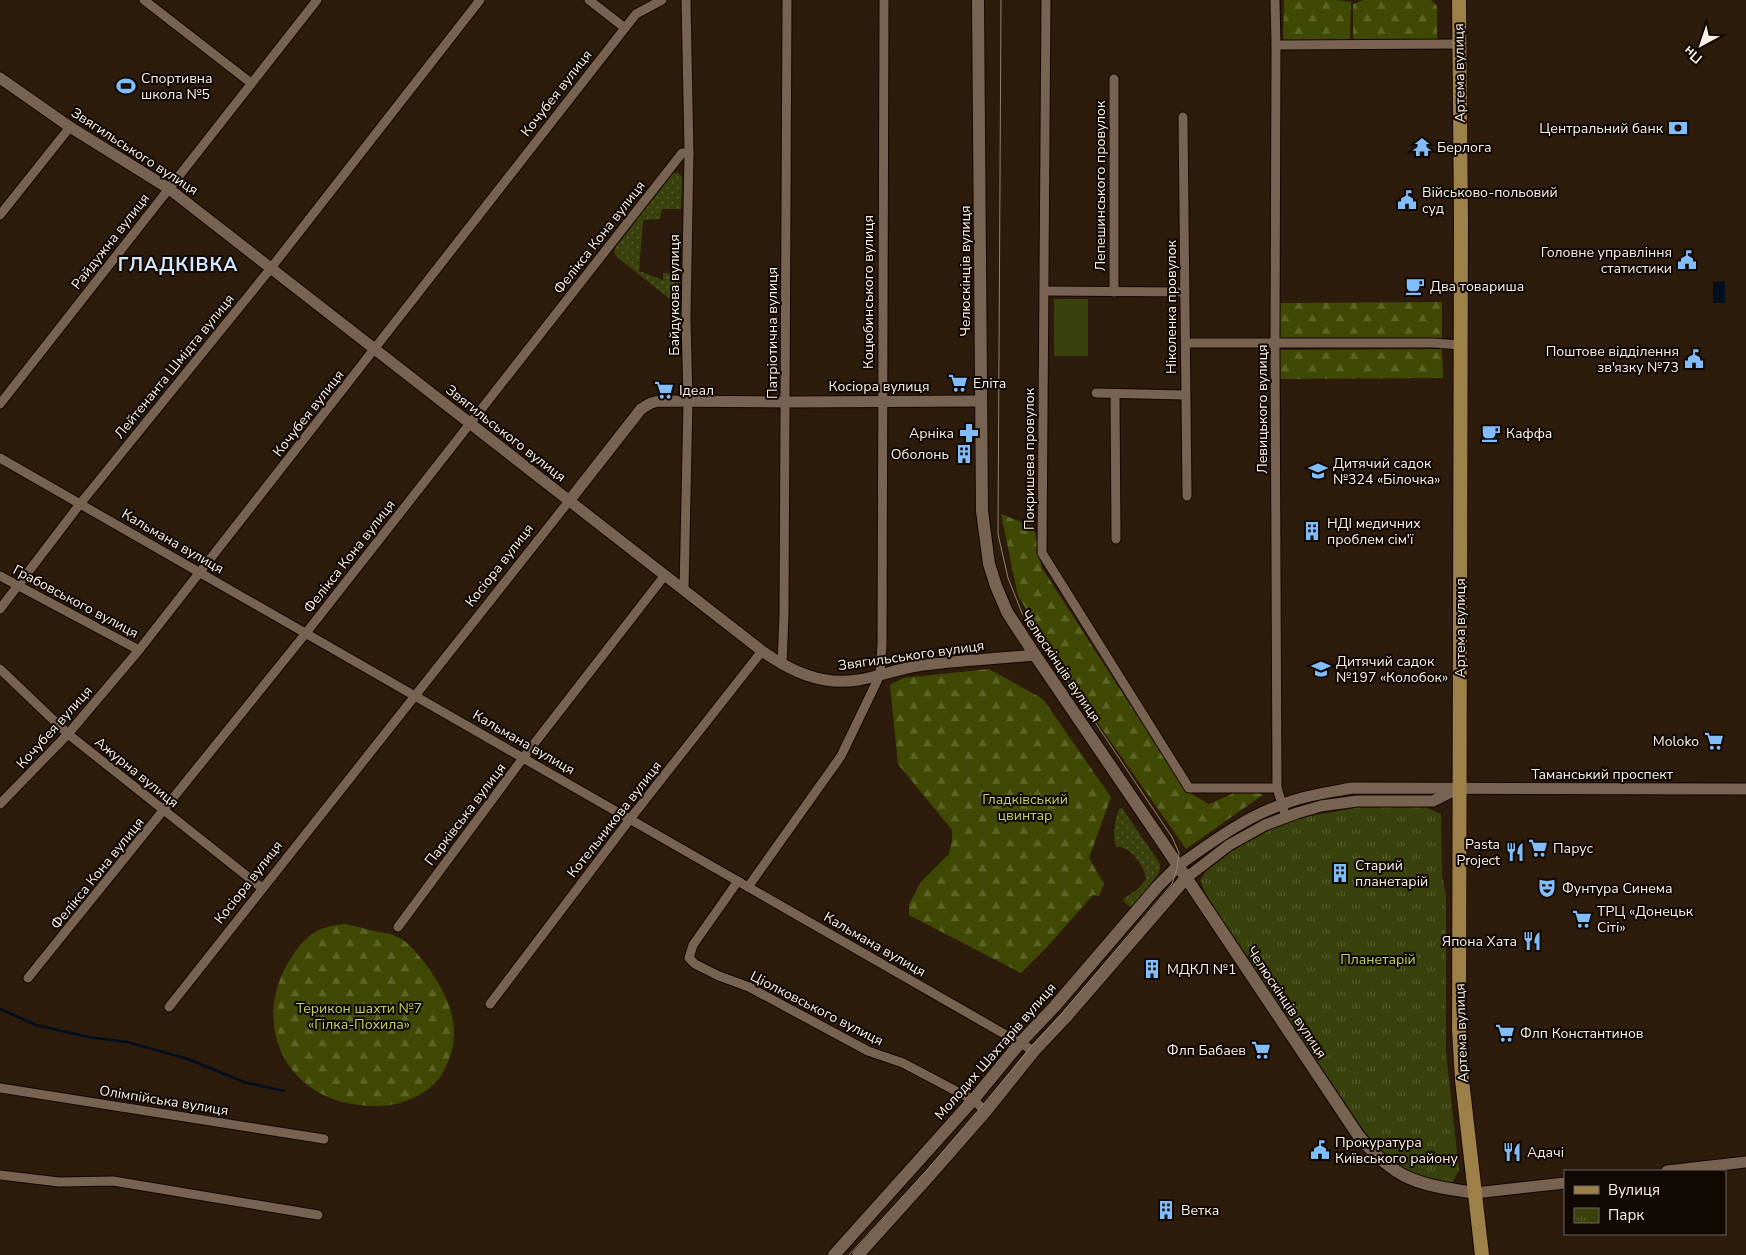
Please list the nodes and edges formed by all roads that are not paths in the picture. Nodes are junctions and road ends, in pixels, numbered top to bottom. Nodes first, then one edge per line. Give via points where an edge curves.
1 (317, 0) edge
2 (480, 0) edge
3 (589, 0) edge
4 (662, 0) edge
5 (686, 0) edge
6 (787, 0) edge
7 (884, 0) edge
8 (978, 0) edge
9 (1046, 0) edge
10 (1274, 0) edge
11 (1459, 0) edge
12 (146, 1) edge
13 (625, 28) junction
14 (1458, 44) junction
15 (1276, 45) junction
16 (0, 78) edge
17 (1114, 79) dead end
18 (251, 83) junction
19 (1183, 117) dead end
20 (70, 127) junction
21 (689, 153) junction
22 (168, 188) junction
23 (0, 215) edge
24 (271, 268) junction
25 (1044, 291) junction
26 (1114, 292) junction
27 (1185, 292) junction
28 (1186, 343) junction
29 (1275, 344) junction
30 (1460, 345) junction
31 (375, 350) junction
32 (1096, 393) dead end
33 (1115, 394) junction
34 (1185, 394) junction
35 (688, 401) junction
36 (882, 401) junction
37 (981, 401) junction
38 (785, 402) junction
39 (0, 404) edge
40 (470, 424) junction
41 (0, 458) edge
42 (1187, 496) dead end
43 (569, 501) junction
44 (80, 504) junction
45 (1116, 539) dead end
46 (200, 572) junction
47 (664, 575) junction
48 (0, 576) edge
49 (18, 586) junction
50 (684, 591) junction
51 (0, 609) edge
52 (306, 633) junction
53 (139, 650) junction
54 (762, 651) junction
55 (1035, 655) junction
56 (782, 665) junction
57 (0, 669) edge
58 (880, 675) junction
59 (414, 696) junction
60 (68, 734) junction
61 (523, 758) junction
62 (1277, 788) junction
63 (1459, 788) junction
64 (1746, 789) edge
65 (0, 804) edge
66 (1282, 804) junction
67 (164, 812) junction
68 (1286, 816) junction
69 (630, 819) junction
70 (1178, 866) junction
71 (1186, 878) junction
72 (738, 881) junction
73 (748, 887) junction
74 (262, 888) junction
75 (398, 927) dead end
76 (28, 978) dead end
77 (490, 1004) dead end
78 (169, 1007) dead end
79 (1020, 1043) junction
80 (1034, 1051) junction
81 (0, 1088) edge
82 (973, 1100) junction
83 (986, 1111) junction
84 (324, 1139) dead end
85 (1746, 1162) edge
86 (1676, 1170) edge
87 (0, 1175) edge
88 (1564, 1183) edge
89 (1475, 1193) junction
90 (318, 1215) dead end
91 (834, 1255) edge
92 (858, 1255) edge
93 (1482, 1255) edge

1 - 18 street, Райдужна вулиця
2 - 24 street, Лейтенанта Шмідта вулиця
3 - 13 street
4 - 13 street, Кочубея вулиця via 636,14
5 - 21 street, Байдукова вулиця
6 - 38 street, Патріотична вулиця
7 - 36 street, Коцюбинського вулиця
8 - 37 main road, Челюскінців вулиця
9 - 25 street, Покришева провулок
10 - 15 street, Левицького вулиця
11 - 14 main road, Артема вулиця
12 - 18 street
13 - 31 street, Кочубея вулиця
14 - 15 street
14 - 30 main road, Артема вулиця
15 - 29 street, Левицького вулиця
16 - 20 street, Звягильського вулиця
17 - 26 street, Лепешинського провулок
18 - 22 street, Райдужна вулиця
19 - 27 street, Ніколенка провулок
20 - 22 street, Звягильського вулиця
20 - 23 street
21 - 35 street, Байдукова вулиця
21 - 40 street, Фелікса Кона вулиця via 682,153
22 - 24 street, Звягильського вулиця
22 - 39 street, Райдужна вулиця
24 - 31 street, Звягильського вулиця
24 - 44 street, Лейтенанта Шмідта вулиця
25 - 26 street
25 - 62 street, Покришева провулок via 1042,553 1189,788
26 - 27 street
27 - 28 street, Ніколенка провулок
28 - 29 street
28 - 34 street, Ніколенка провулок
29 - 30 street
29 - 62 street, Левицького вулиця
30 - 63 main road, Артема вулиця
31 - 40 street, Звягильського вулиця
31 - 46 street, Кочубея вулиця
32 - 33 street
33 - 34 street
33 - 45 street
34 - 42 street, Ніколенка провулок
35 - 38 street, Косіора вулиця
35 - 43 street, Косіора вулиця via 659,401 641,409
35 - 50 street, Байдукова вулиця
36 - 37 street, Косіора вулиця
36 - 38 street, Косіора вулиця
36 - 58 street, Коцюбинського вулиця
37 - 55 main road, Челюскінців вулиця via 982,511 989,564 1007,612
38 - 56 street, Патріотична вулиця
40 - 43 street, Звягильського вулиця
40 - 52 street, Фелікса Кона вулиця
41 - 44 street, Кальмана вулиця
43 - 47 street, Звягильського вулиця
43 - 59 street, Косіора вулиця
44 - 46 street, Кальмана вулиця
44 - 49 street, Лейтенанта Шмідта вулиця
46 - 52 street, Кальмана вулиця
46 - 53 street, Кочубея вулиця
47 - 50 street, Звягильського вулиця
47 - 61 street, Парківська вулиця
48 - 49 street, Грабовського вулиця
49 - 51 street, Лейтенанта Шмідта вулиця
49 - 53 street, Грабовського вулиця
50 - 54 street, Звягильського вулиця
52 - 59 street, Кальмана вулиця
52 - 67 street, Фелікса Кона вулиця
53 - 60 street, Кочубея вулиця
54 - 56 street, Звягильського вулиця
54 - 69 street, Котельникова вулиця
55 - 58 street, Звягильського вулиця via 915,666
55 - 70 main road, Челюскінців вулиця
56 - 58 street, Звягильського вулиця via 816,679 849,681
57 - 60 street, Ажурна вулиця
58 - 73 street via 842,756
59 - 61 street, Кальмана вулиця
59 - 74 street, Косіора вулиця
60 - 65 street, Кочубея вулиця
60 - 67 street, Ажурна вулиця
61 - 69 street, Кальмана вулиця
61 - 75 street, Парківська вулиця
62 - 66 street, Левицького вулиця
63 - 64 street, Таманський проспект
63 - 66 street, Таманський проспект via 1352,788
63 - 68 street, Таманський проспект via 1433,801 1357,801 1321,806
63 - 89 main road, Артема вулиця via 1460,1055
66 - 68 street, Левицького вулиця
66 - 70 street, Таманський проспект via 1234,827
67 - 74 street, Ажурна вулиця
67 - 76 street, Фелікса Кона вулиця
68 - 71 street, Таманський проспект via 1229,845
69 - 72 street, Кальмана вулиця
69 - 77 street, Котельникова вулиця
70 - 71 main road, Челюскінців вулиця
70 - 79 main road, Молодих Шахтарів вулиця
71 - 80 main road
71 - 89 main road, Челюскінців вулиця via 1371,1151 1413,1181
72 - 73 street, Кальмана вулиця
72 - 82 street, Ціолковського вулиця via 693,945 689,958 695,964 749,988 868,1051 904,1063
73 - 79 street, Кальмана вулиця
74 - 78 street, Косіора вулиця
79 - 80 street, Кальмана вулиця
79 - 82 main road, Молодих Шахтарів вулиця
80 - 83 main road
81 - 84 street, Олімпійська вулиця
82 - 83 street, Ціолковського вулиця
82 - 91 main road, Молодих Шахтарів вулиця
83 - 92 main road
85 - 86 street
87 - 90 street via 59,1182 113,1181
88 - 89 street
89 - 93 main road, Артема вулиця

